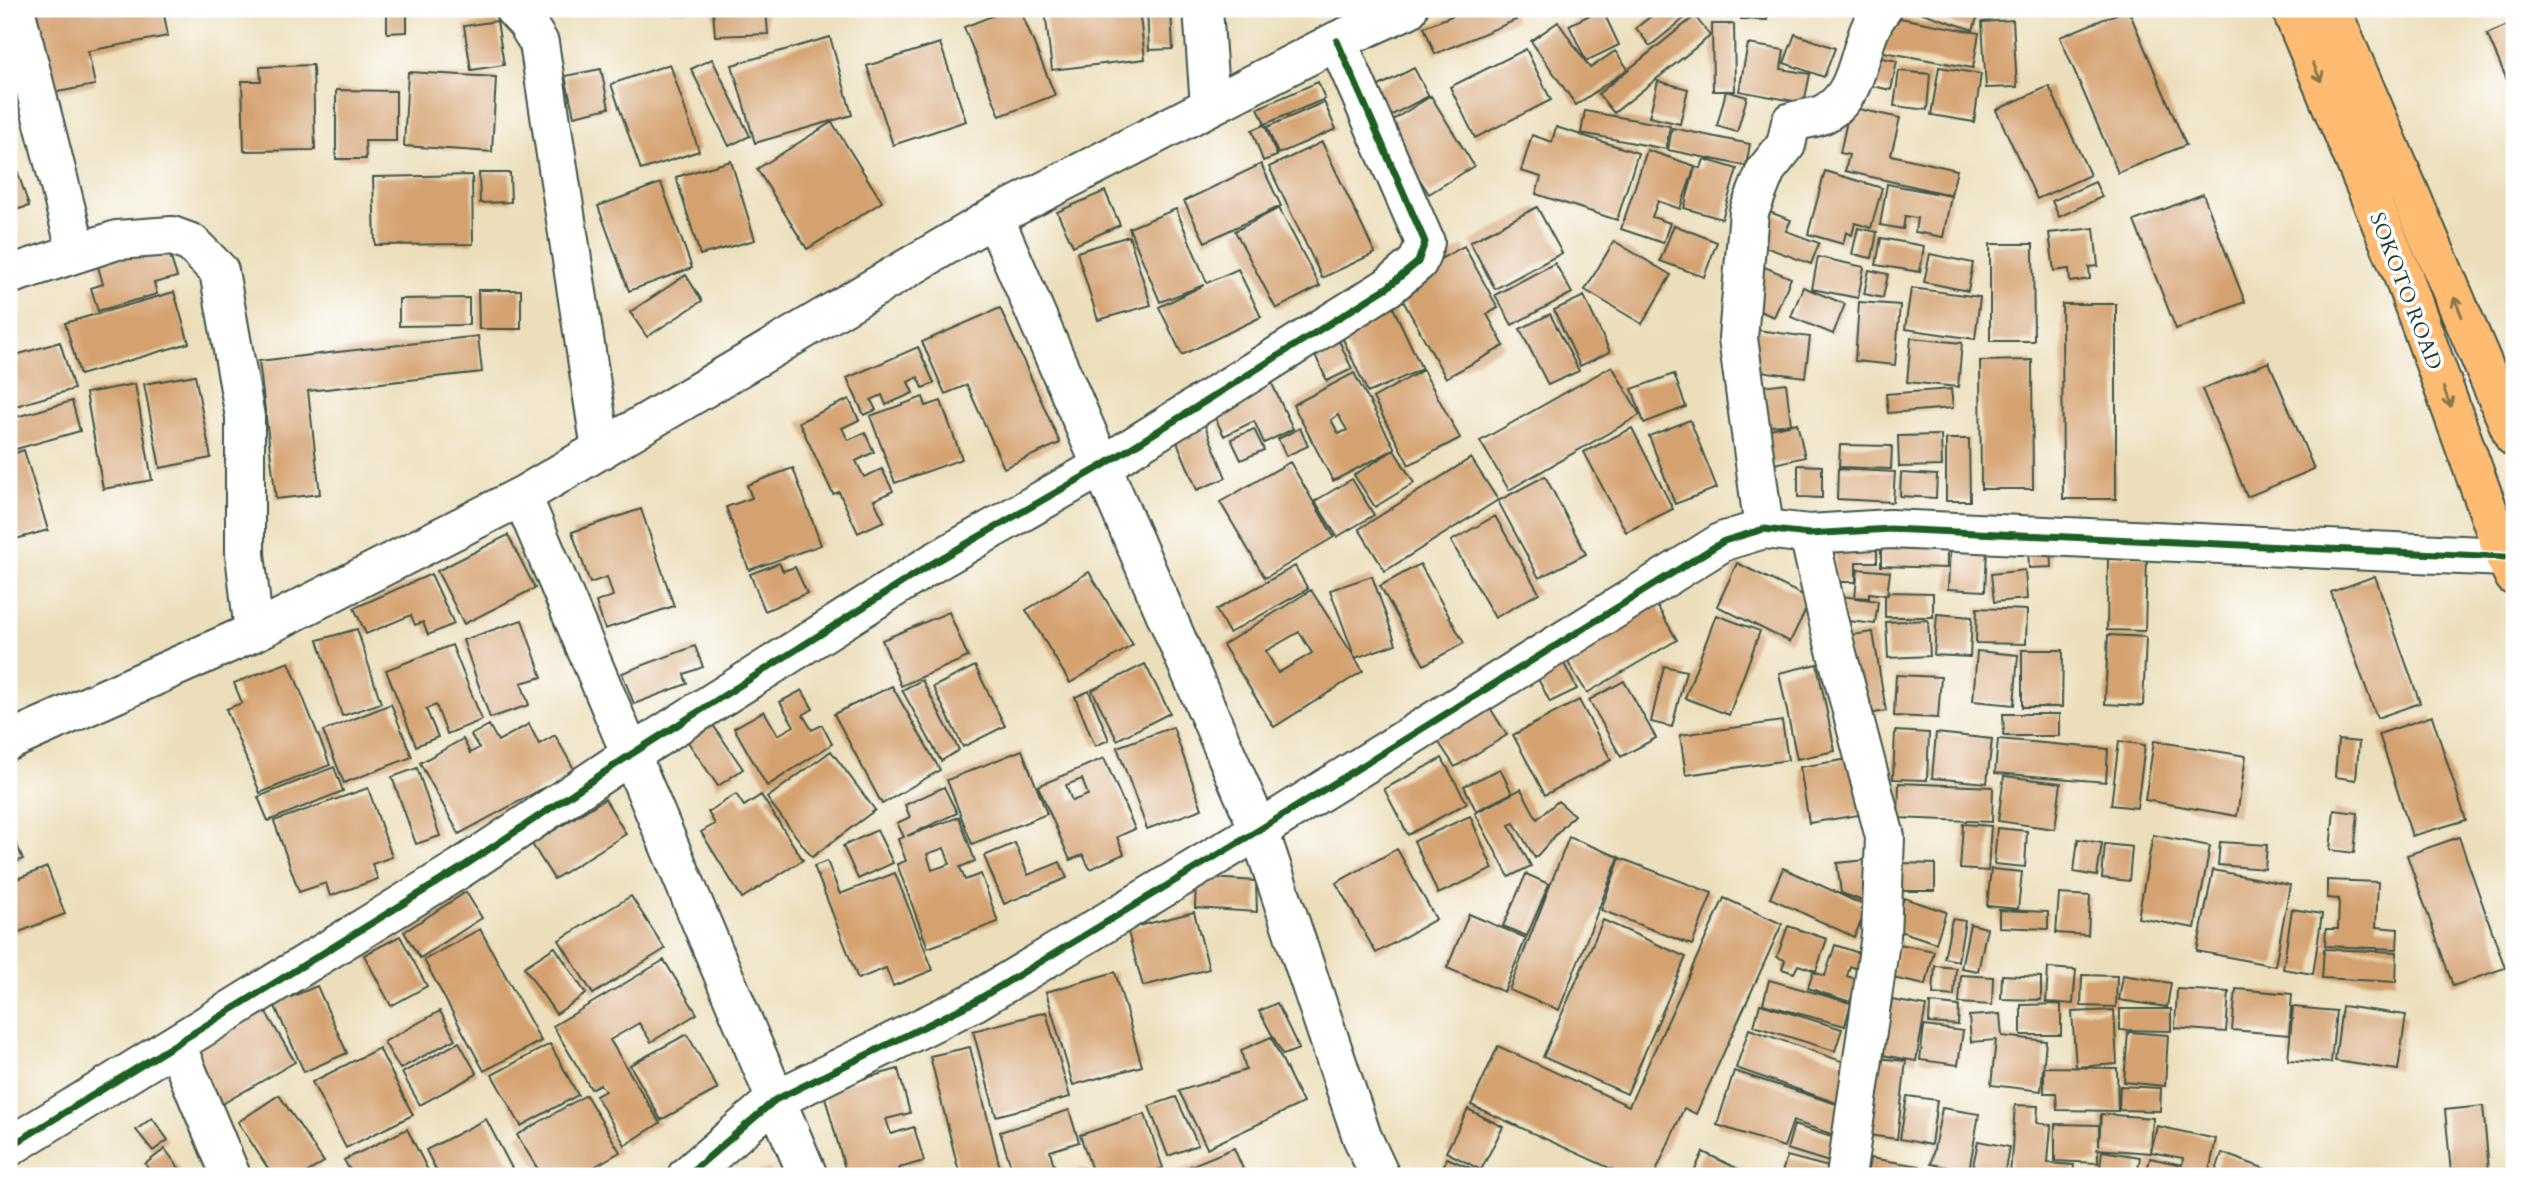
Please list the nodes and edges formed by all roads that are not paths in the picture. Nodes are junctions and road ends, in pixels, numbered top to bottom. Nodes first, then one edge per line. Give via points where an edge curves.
1 (15, 9) edge
2 (514, 9) edge
3 (1203, 9) edge
4 (1408, 9) edge
5 (1882, 9) edge
6 (2291, 9) edge
7 (2331, 9) edge
8 (1337, 41) junction
9 (1210, 106) junction
10 (994, 217) junction
11 (77, 253) junction
12 (9, 275) edge
13 (2514, 437) edge
14 (601, 450) junction
15 (1102, 466) junction
16 (522, 496) junction
17 (1764, 530) junction
18 (1809, 534) junction
19 (2510, 566) edge
20 (254, 632) junction
21 (9, 741) edge
22 (630, 755) junction
23 (1259, 830) junction
24 (176, 1045) junction
25 (775, 1100) junction
26 (9, 1147) edge
27 (231, 1176) edge
28 (687, 1176) edge
29 (808, 1176) edge
30 (1380, 1176) edge
31 (1846, 1176) edge

1 - 11 street
2 - 14 street via 539,43
3 - 9 street
4 - 8 street
5 - 17 street via 1873,19 1847,96 1826,113 1791,122 1786,145 1766,170 1748,212 1738,338
6 -> 19 main road, SOKOTO ROAD via 2402,273
13 -> 7 main road
8 - 9 street
8 - 15 street via 1425,242 1418,262 1388,287
9 - 10 street
10 - 14 street
10 - 15 street
11 - 12 street
11 - 20 street via 117,240 172,236 191,243 219,271 246,417 245,554
14 - 16 street
15 - 22 street via 933,563
15 - 23 street
16 - 20 street
16 - 22 street
17 - 18 street
17 - 23 street via 1724,541
18 - 19 street via 1890,529
18 - 31 street via 1885,837 1881,935
20 - 21 street
22 - 24 street via 461,868
22 - 25 street
23 - 25 street via 974,1002
23 - 30 street via 1362,1137
24 - 26 street
24 - 27 street
25 - 28 street
25 - 29 street

